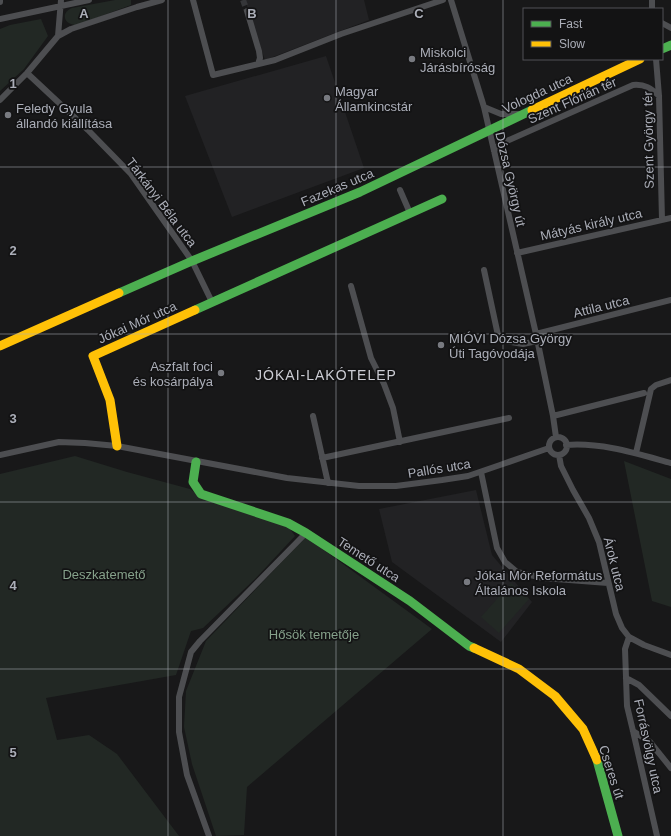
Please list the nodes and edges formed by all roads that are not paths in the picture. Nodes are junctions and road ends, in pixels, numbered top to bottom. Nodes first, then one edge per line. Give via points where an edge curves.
1 (89, 0) edge
2 (135, 0) edge
3 (162, 0) edge
4 (193, 0) edge
5 (443, 0) edge
6 (451, 0) edge
7 (61, 3) edge
8 (137, 7) junction
9 (247, 11) tunnel mouth
10 (0, 19) edge
11 (58, 36) junction
12 (638, 60) edge
13 (656, 60) edge
14 (258, 64) junction
15 (27, 73) junction
16 (659, 96) junction
17 (0, 100) edge
18 (484, 107) junction
19 (521, 114) junction
20 (488, 130) junction
21 (494, 151) junction
22 (400, 190) dead end
23 (442, 199) dead end
24 (410, 213) junction
25 (671, 218) edge
26 (662, 220) junction
27 (517, 253) junction
28 (192, 261) junction
29 (484, 270) dead end
30 (351, 286) dead end
31 (671, 300) edge
32 (212, 302) junction
33 (536, 334) junction
34 (537, 342) junction
35 (0, 346) edge
36 (671, 380) edge
37 (644, 393) dead end
38 (313, 416) dead end
39 (553, 416) junction
40 (509, 418) dead end
41 (556, 437) junction
42 (400, 442) junction
43 (566, 444) junction
44 (117, 446) junction
45 (549, 448) junction
46 (636, 453) junction
47 (0, 455) edge
48 (559, 455) junction
49 (322, 458) junction
50 (196, 462) junction
51 (671, 463) edge
52 (481, 472) junction
53 (328, 483) junction
54 (306, 533) junction
55 (608, 583) junction
56 (629, 637) junction
57 (671, 654) edge
58 (626, 678) junction
59 (542, 685) joint
60 (671, 716) edge
61 (633, 731) junction
62 (671, 768) edge
63 (209, 836) edge
64 (618, 836) edge
65 (657, 836) edge

1 - 7 street
2 - 8 street
3 - 8 street
4 - 14 street via 212,75
5 - 14 street
6 - 18 street, Dózsa György út
7 - 10 street
7 - 11 street
8 - 11 street via 71,29
9 - 14 street via 259,51
11 - 15 street
12 - 19 street, Vologda utca
13 - 16 street, Szent György tér
15 - 17 street
15 - 28 street, Tárkányi Béla utca via 131,174
16 - 21 street, Szent Flórián tér via 645,85 633,85 500,144
16 - 26 street, Szent György tér
18 - 19 street via 501,114
18 - 20 street, Dózsa György út
19 - 20 street, Vologda utca
20 - 21 street, Dózsa György út
20 - 28 street, Fazekas utca via 360,192
21 - 27 street, Dózsa György út
22 - 24 street
23 - 24 street
24 - 32 street
25 - 26 street, Mátyás király utca
26 - 27 street, Mátyás király utca
27 - 33 street, Dózsa György út
28 - 32 street, Tárkányi Béla utca
28 - 35 street
29 - 34 street via 499,340 523,344
30 - 42 street via 371,358 393,408
31 - 33 street, Attila utca
32 - 44 street, Jókai Mór utca via 92,356 110,400
33 - 34 street, Dózsa György út
34 - 39 street, Dózsa György út
36 - 46 street via 651,389
37 - 39 street
38 - 49 street
39 - 41 street, Dózsa György út
40 - 42 street
41 - 43 street via 563,439
41 - 45 street via 550,441
42 - 49 street
43 - 46 street via 583,443
43 - 48 street via 565,451
44 - 47 street, Pallós utca via 59,442
44 - 50 street, Pallós utca
45 - 48 street via 552,453
45 - 52 street, Pallós utca
46 - 51 street
48 - 55 street, Árok utca via 560,464 599,542
49 - 53 street
50 - 53 street, Pallós utca
50 - 54 street, Temető utca via 193,482 201,494 288,523
52 - 53 street, Pallós utca via 396,486
52 - 55 street via 497,548 505,562 517,572 543,578
54 - 59 street, Temető utca via 410,600 469,646 519,669
54 - 63 street via 191,652 179,697 178,732 187,775
55 - 56 street, Árok utca via 616,614
56 - 57 street
56 - 58 street, Forrásvölgy utca via 625,649
58 - 60 street via 639,685
58 - 61 street, Forrásvölgy utca via 626,706
59 - 64 street, Cseres út via 555,696 583,729 597,760
61 - 62 street via 650,742
61 - 65 street, Forrásvölgy utca

